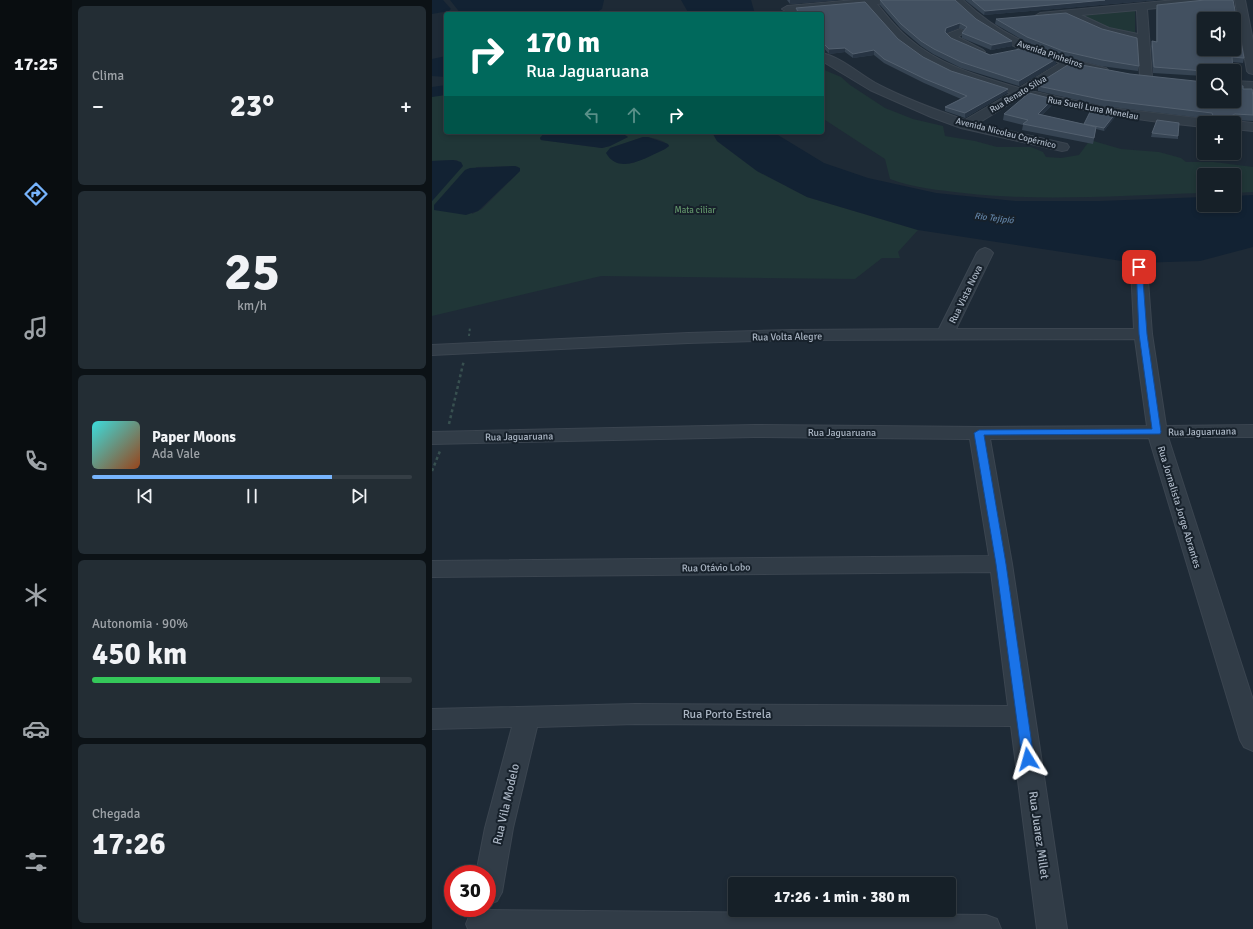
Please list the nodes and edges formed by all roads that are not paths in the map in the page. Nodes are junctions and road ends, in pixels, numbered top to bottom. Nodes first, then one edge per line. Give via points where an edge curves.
1 (780, 0) edge
2 (890, 0) edge
3 (957, 0) edge
4 (1207, 0) edge
5 (1240, 0) edge
6 (868, 1) edge
7 (1253, 4) edge
8 (1142, 6) junction
9 (787, 12) edge
10 (1068, 13) junction
11 (1032, 16) edge
12 (995, 20) edge
13 (980, 21) junction
14 (960, 32) edge
15 (1144, 39) junction
16 (1025, 48) junction
17 (1007, 53) edge
18 (990, 56) edge
19 (824, 57) edge
20 (1069, 63) junction
21 (1253, 71) edge
22 (1116, 72) edge
23 (1160, 79) edge
24 (1241, 85) edge
25 (1253, 86) edge
26 (1021, 92) junction
27 (1197, 122) edge
28 (966, 125) junction
29 (1241, 126) edge
30 (1253, 127) edge
31 (1062, 147) dead end
32 (985, 253) dead end
33 (1139, 267) dead end
34 (945, 334) junction
35 (1143, 334) junction
36 (432, 350) edge
37 (1253, 431) edge
38 (1157, 432) junction
39 (979, 433) junction
40 (439, 438) edge
41 (1001, 564) junction
42 (432, 570) edge
43 (1247, 705) edge
44 (1022, 716) junction
45 (527, 717) junction
46 (432, 719) edge
47 (1253, 740) edge
48 (492, 865) edge
49 (482, 920) edge
50 (986, 929) edge
51 (1052, 929) edge

1 - 9 street
2 - 6 street
3 - 13 street, Avenida Pinheiros
4 - 8 street
5 - 7 street
5 - 21 street
6 - 9 street
6 - 26 street, Rua Sueli Luna Menelau via 904,41 922,53 977,79
8 - 10 street
8 - 15 street
10 - 11 street
10 - 15 street via 1106,31
12 - 13 street
13 - 16 street, Avenida Pinheiros
14 - 18 street via 950,36
15 - 23 street via 1142,77
16 - 17 street
16 - 20 street, Avenida Pinheiros
19 - 28 street, Avenida Nicolau Copérnico via 886,93
20 - 22 street, Avenida Pinheiros
20 - 26 street, Rua Renato Silva
24 - 25 street
26 - 27 street, Rua Sueli Luna Menelau via 1062,103 1134,116
26 - 28 street, Rua Renato Silva
28 - 31 street, Avenida Nicolau Copérnico
29 - 30 street
32 - 34 street, Rua Vista Nova
33 - 35 street, Rua Jornalista Jorge Abrantes
34 - 35 street, Rua Volta Alegre
34 - 36 street, Rua Volta Alegre via 688,338
35 - 38 street, Rua Jornalista Jorge Abrantes
37 - 38 street, Rua Jaguaruana
38 - 39 street, Rua Jaguaruana
38 - 43 street, Rua Jornalista Jorge Abrantes
39 - 40 street, Rua Jaguaruana via 754,431
39 - 41 street, Rua Juarez Millet
41 - 42 street, Rua Otávio Lobo
41 - 44 street, Rua Juarez Millet
43 - 47 street, Rua Jornalista Jorge Abrantes
44 - 45 street, Rua Porto Estrela via 635,714
44 - 51 street, Rua Juarez Millet
45 - 46 street, Rua Porto Estrela
45 - 48 street, Rua Vila Modelo
49 - 50 street

